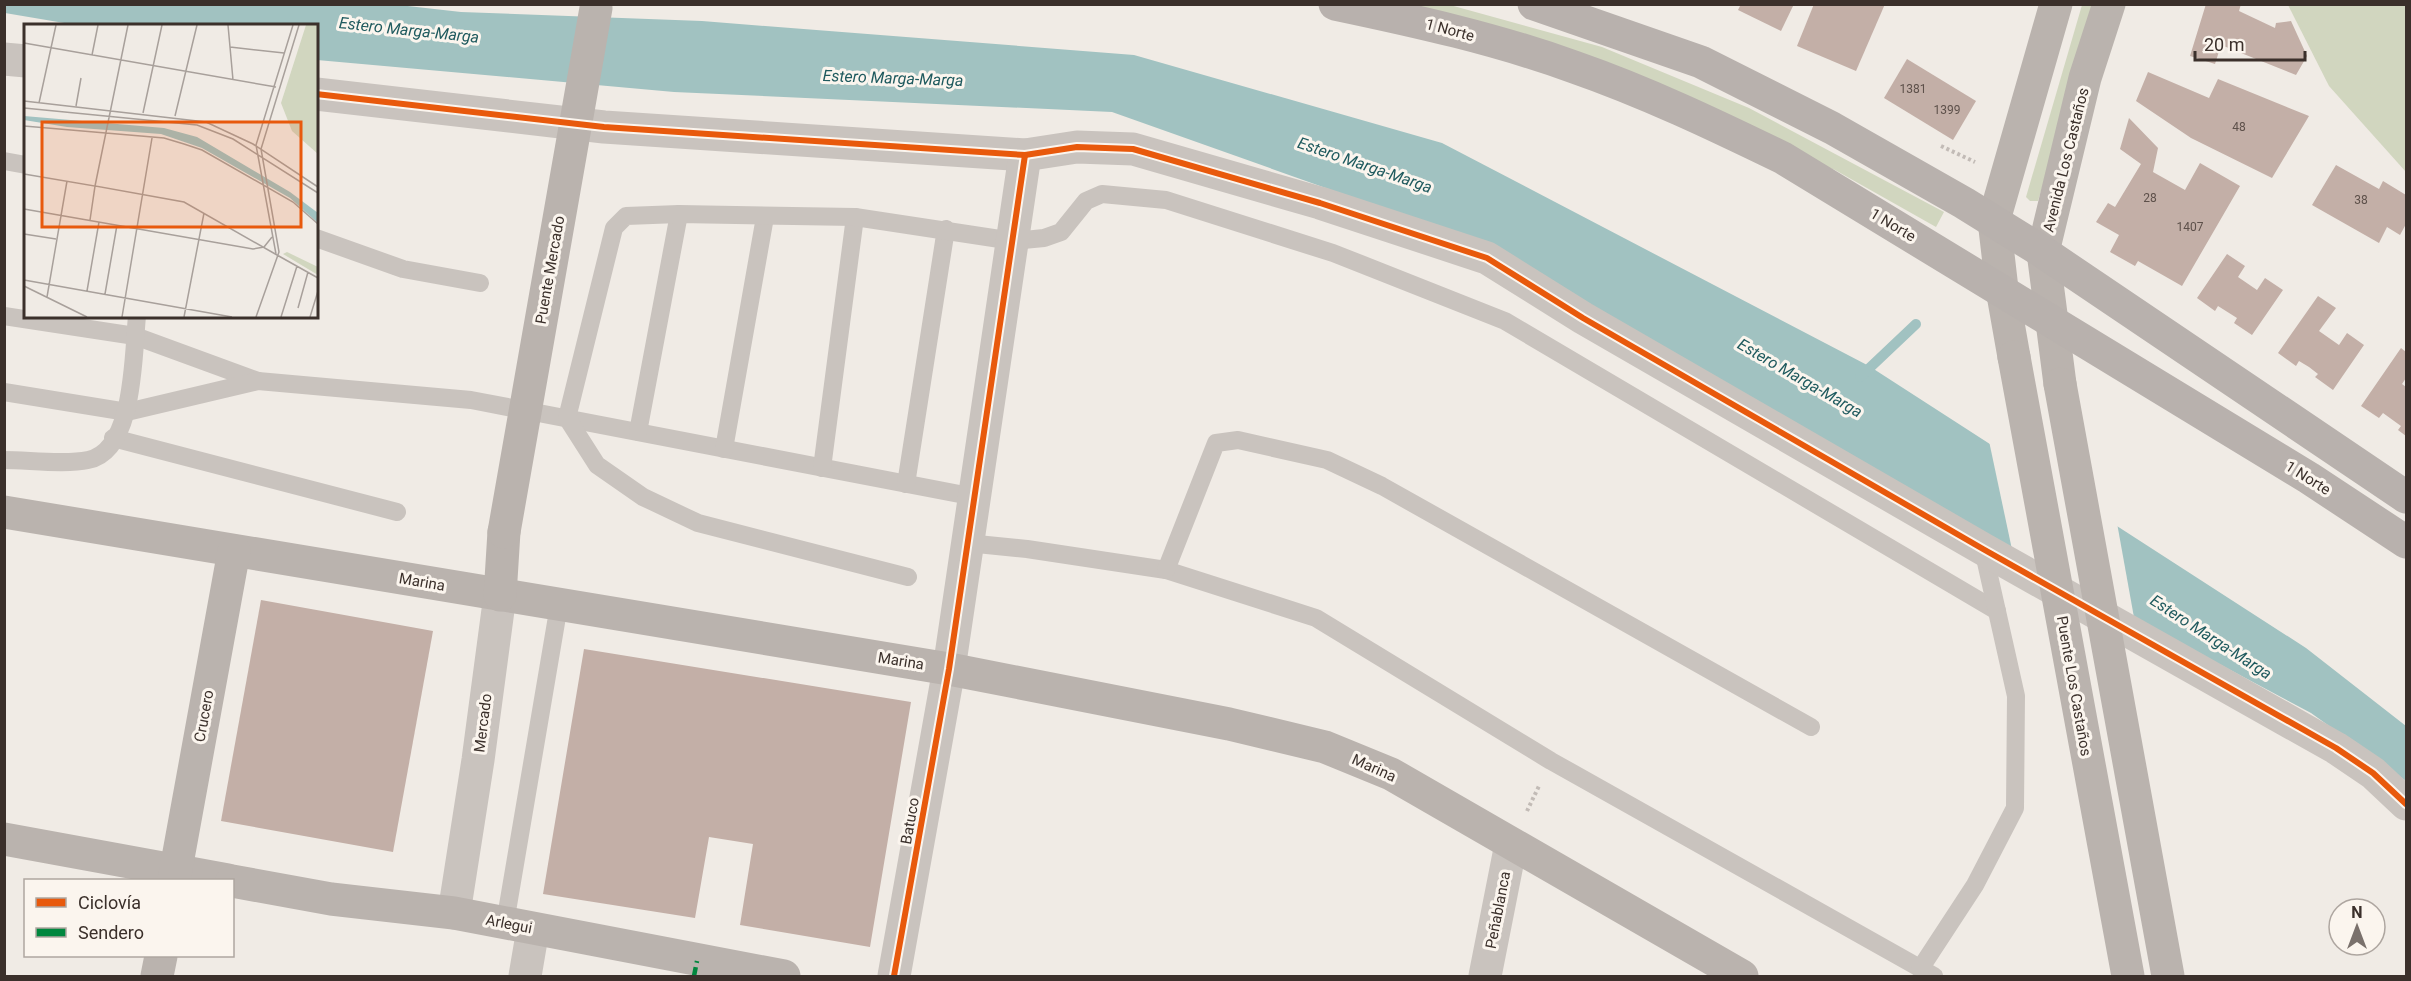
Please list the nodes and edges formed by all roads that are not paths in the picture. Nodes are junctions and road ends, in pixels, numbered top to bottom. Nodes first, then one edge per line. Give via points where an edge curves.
1 (1335, 4) edge
2 (1534, 4) edge
3 (2056, 4) edge
4 (2109, 4) edge
5 (596, 6) edge
6 (4, 59) edge
7 (24, 61) edge
8 (319, 99) edge
9 (1025, 155) junction
10 (4, 161) edge
11 (24, 165) edge
12 (679, 214) junction
13 (765, 216) junction
14 (855, 217) junction
15 (1994, 220) junction
16 (946, 229) junction
17 (318, 239) edge
18 (1013, 241) junction
19 (2043, 252) junction
20 (480, 283) dead end
21 (2002, 289) junction
22 (4, 316) edge
23 (137, 318) edge
24 (2051, 319) junction
25 (135, 336) junction
26 (258, 381) junction
27 (4, 392) edge
28 (127, 412) junction
29 (567, 418) junction
30 (638, 432) junction
31 (113, 438) junction
32 (724, 449) junction
33 (4, 460) edge
34 (822, 468) junction
35 (906, 484) junction
36 (975, 497) junction
37 (2406, 497) edge
38 (4, 512) edge
39 (397, 512) dead end
40 (504, 532) joint
41 (2406, 542) edge
42 (966, 543) junction
43 (1983, 549) junction
44 (234, 551) junction
45 (1166, 570) junction
46 (908, 577) dead end
47 (500, 595) junction
48 (559, 605) junction
49 (1997, 611) junction
50 (949, 669) junction
51 (1811, 727) dead end
52 (2406, 804) edge
53 (4, 839) edge
54 (1511, 844) junction
55 (175, 876) edge
56 (208, 879) edge
57 (234, 882) edge
58 (454, 913) junction
59 (519, 926) junction
60 (161, 957) edge
61 (695, 969) edge
62 (1927, 973) edge
63 (157, 976) edge
64 (525, 976) edge
65 (784, 976) edge
66 (894, 976) edge
67 (1485, 976) edge
68 (1742, 976) edge
69 (2128, 976) edge
70 (2168, 976) edge

1 - 21 main road, 1 Norte via 1441,27 1573,66 1691,113 1783,158
2 - 15 main road via 1701,63 1832,128
3 - 15 main road
4 - 19 main road, Avenida Los Castaños via 2085,78
5 - 40 main road, Puente Mercado, bridge
6 - 7 street
8 - 9 street via 604,127
9 - 18 street, Batuco
9 - 43 street via 1077,147 1133,149 1320,202 1487,258 1583,318
10 - 11 lane
12 - 13 lane
12 - 29 lane via 626,216 614,228
12 - 30 lane
13 - 14 lane
13 - 32 lane
14 - 16 lane
14 - 34 lane
15 - 19 main road
15 - 21 main road
16 - 18 lane
16 - 35 lane
17 - 20 lane via 402,269
18 - 36 street, Batuco
18 - 49 lane via 1061,232 1086,201 1102,194 1166,200 1333,253 1505,321
19 - 24 main road, Avenida Los Castaños
19 - 37 main road
21 - 24 main road, 1 Norte
21 - 69 main road, Puente Los Castaños, bridge
22 - 25 lane
23 - 25 lane
24 - 41 main road, 1 Norte
24 - 70 main road, bridge
25 - 26 lane
25 - 28 lane
26 - 28 lane
26 - 29 lane via 471,400
27 - 28 lane
28 - 31 lane
29 - 30 lane
29 - 46 lane via 597,465 643,497 698,523
30 - 32 lane
31 - 33 lane via 111,446 89,460
31 - 39 lane
32 - 34 lane
34 - 35 lane
35 - 36 lane
36 - 42 street, Batuco
38 - 44 main road, Marina
40 - 47 main road, Mercado
42 - 45 lane
42 - 50 street, Batuco
43 - 49 lane
43 - 52 street via 2336,748 2373,773
44 - 47 main road, Marina
44 - 55 main road, Crucero
45 - 51 lane via 1216,443 1238,440 1327,460 1400,496
45 - 62 lane via 1316,618 1551,760
47 - 48 main road, Marina
47 - 58 street, Mercado
48 - 50 main road, Marina
48 - 59 lane
49 - 62 lane via 2016,696 2015,808
50 - 54 main road, Marina via 1229,724 1325,747 1391,774
50 - 66 street, Batuco
53 - 55 main road, Arlegui
54 - 67 street, Peñablanca
54 - 68 main road, Marina
55 - 56 main road, Arlegui
57 - 58 main road, Arlegui via 331,899
58 - 59 main road, Arlegui
59 - 61 main road, Arlegui
59 - 64 street
60 - 63 main road
61 - 65 main road, Arlegui

